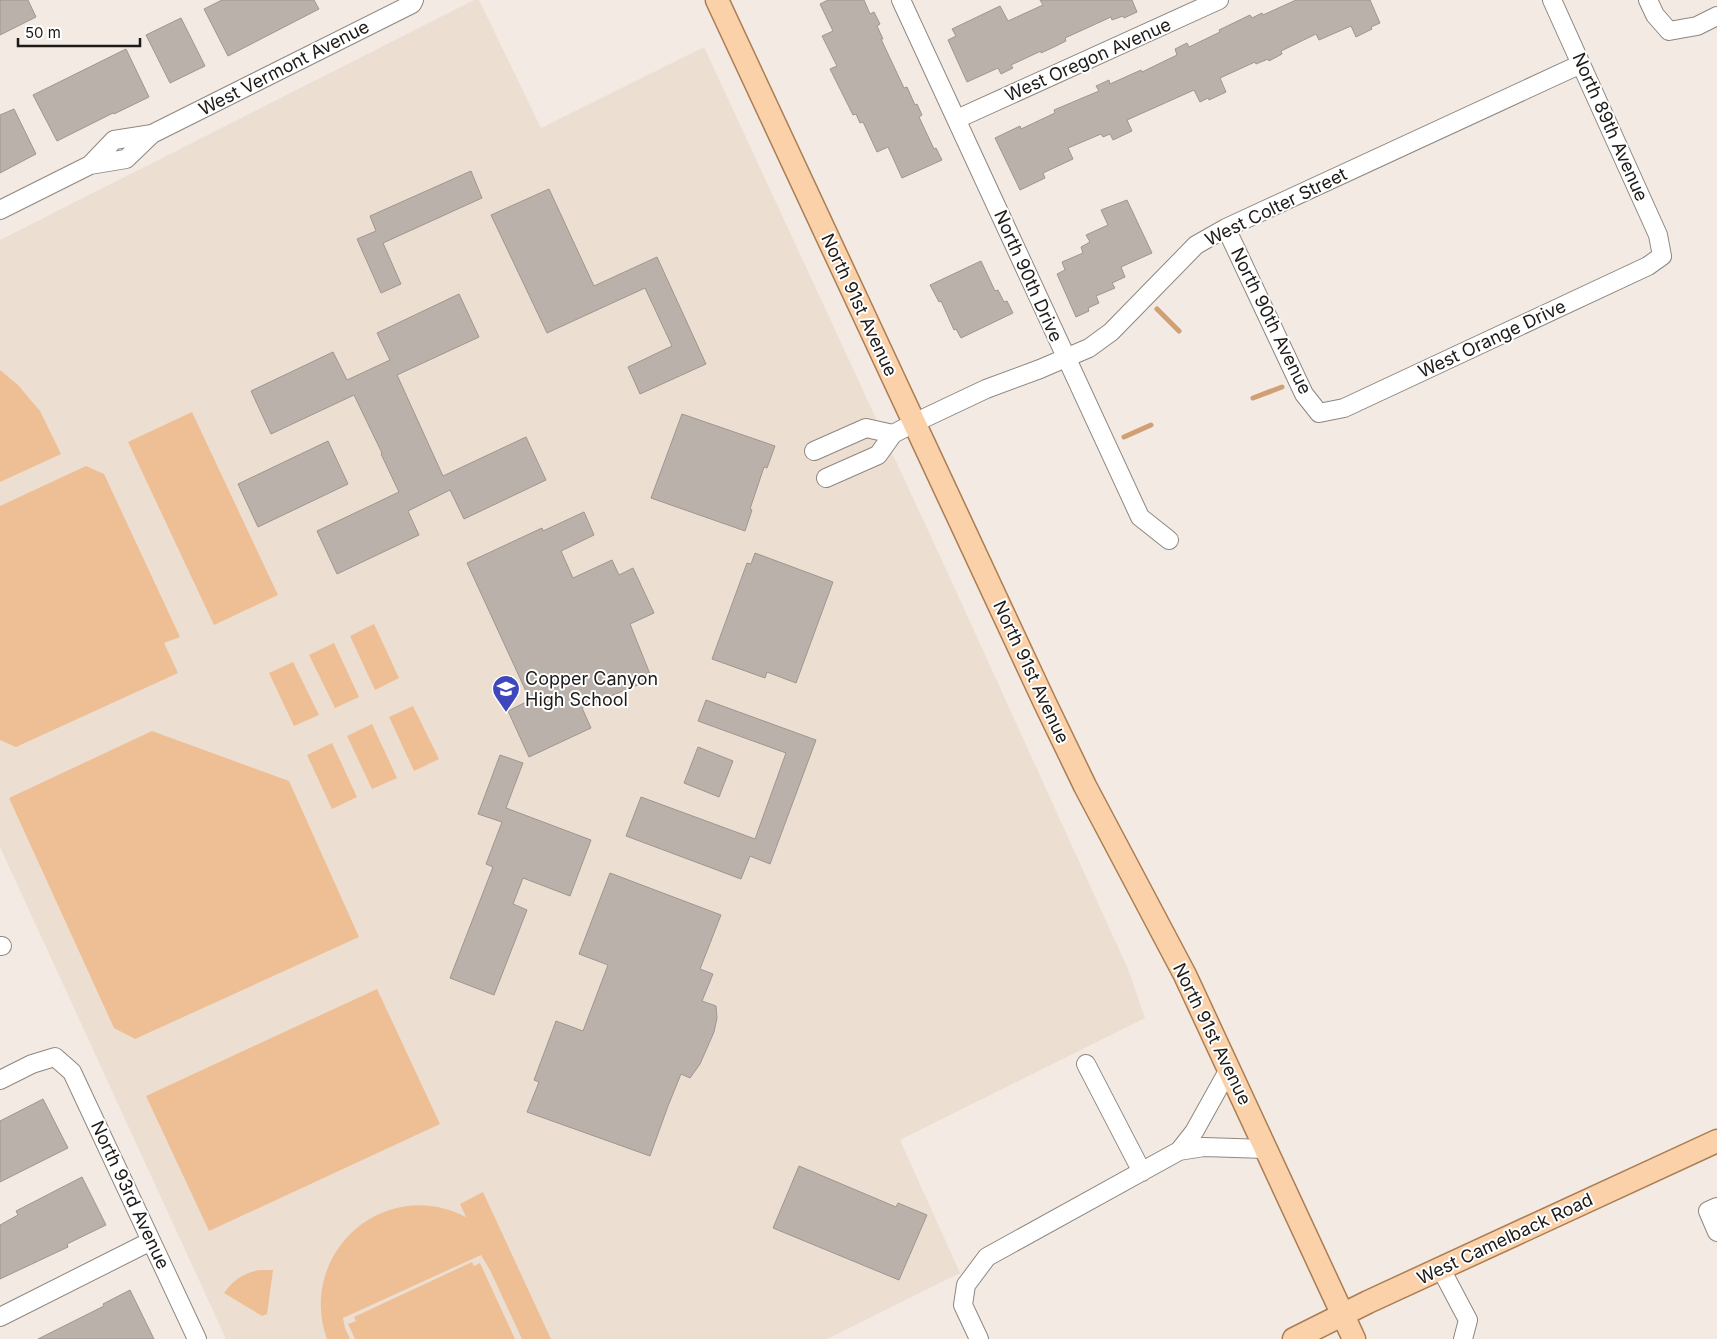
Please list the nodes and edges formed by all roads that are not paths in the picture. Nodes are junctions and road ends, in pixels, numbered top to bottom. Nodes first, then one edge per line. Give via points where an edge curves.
1 (414, 0) edge
2 (717, 0) edge
3 (901, 0) edge
4 (1219, 0) edge
5 (1552, 0) edge
6 (1648, 0) edge
7 (1717, 16) edge
8 (1582, 64) junction
9 (957, 119) junction
10 (0, 210) edge
11 (1226, 228) junction
12 (1662, 256) joint
13 (1065, 358) junction
14 (1319, 413) joint
15 (914, 423) junction
16 (893, 434) junction
17 (814, 451) dead end
18 (826, 478) dead end
19 (1170, 540) dead end
20 (1086, 1064) dead end
21 (1229, 1069) junction
22 (0, 1080) edge
23 (1717, 1141) edge
24 (1266, 1149) junction
25 (1179, 1151) junction
26 (1142, 1172) junction
27 (1717, 1207) edge
28 (1717, 1232) edge
29 (151, 1241) junction
30 (1441, 1269) junction
31 (1343, 1314) junction
32 (0, 1318) edge
33 (197, 1339) edge
34 (979, 1339) edge
35 (1294, 1339) edge
36 (1354, 1339) edge
37 (1463, 1339) edge

1 - 10 street, West Vermont Avenue via 412,4 152,134 126,159 90,165
2 - 15 main road, North 91st Avenue
3 - 9 street, North 90th Drive
4 - 9 street, West Oregon Avenue
5 - 8 street, North 89th Avenue
6 - 7 street via 1655,15 1669,31 1697,26
8 - 11 street, West Colter Street
8 - 12 street, North 89th Avenue via 1658,235
9 - 13 street, North 90th Drive
11 - 13 street, West Colter Street via 1196,245 1111,332 1089,348
11 - 14 street, North 90th Avenue via 1304,394
12 - 14 street, West Orange Drive via 1648,266 1344,408
13 - 15 street, West Colter Street via 986,388
13 - 19 street, North 90th Drive via 1140,517
15 - 16 street, West Colter Street
15 - 21 main road, North 91st Avenue via 1044,702
16 - 17 street via 866,428
16 - 18 street via 878,455
20 - 26 street
21 - 24 main road, North 91st Avenue
21 - 25 street via 1194,1132
22 - 29 street, North 93rd Avenue via 55,1057 72,1072
23 - 30 main road, West Camelback Road
24 - 25 street via 1204,1147
24 - 31 main road, North 91st Avenue
25 - 26 street
26 - 34 street via 987,1258 966,1285 963,1305
27 - 28 street via 1708,1211
29 - 32 street
29 - 33 street, North 93rd Avenue
30 - 31 main road, West Camelback Road
30 - 37 street via 1468,1320
31 - 35 main road, West Camelback Road
31 - 36 main road, North 91st Avenue

